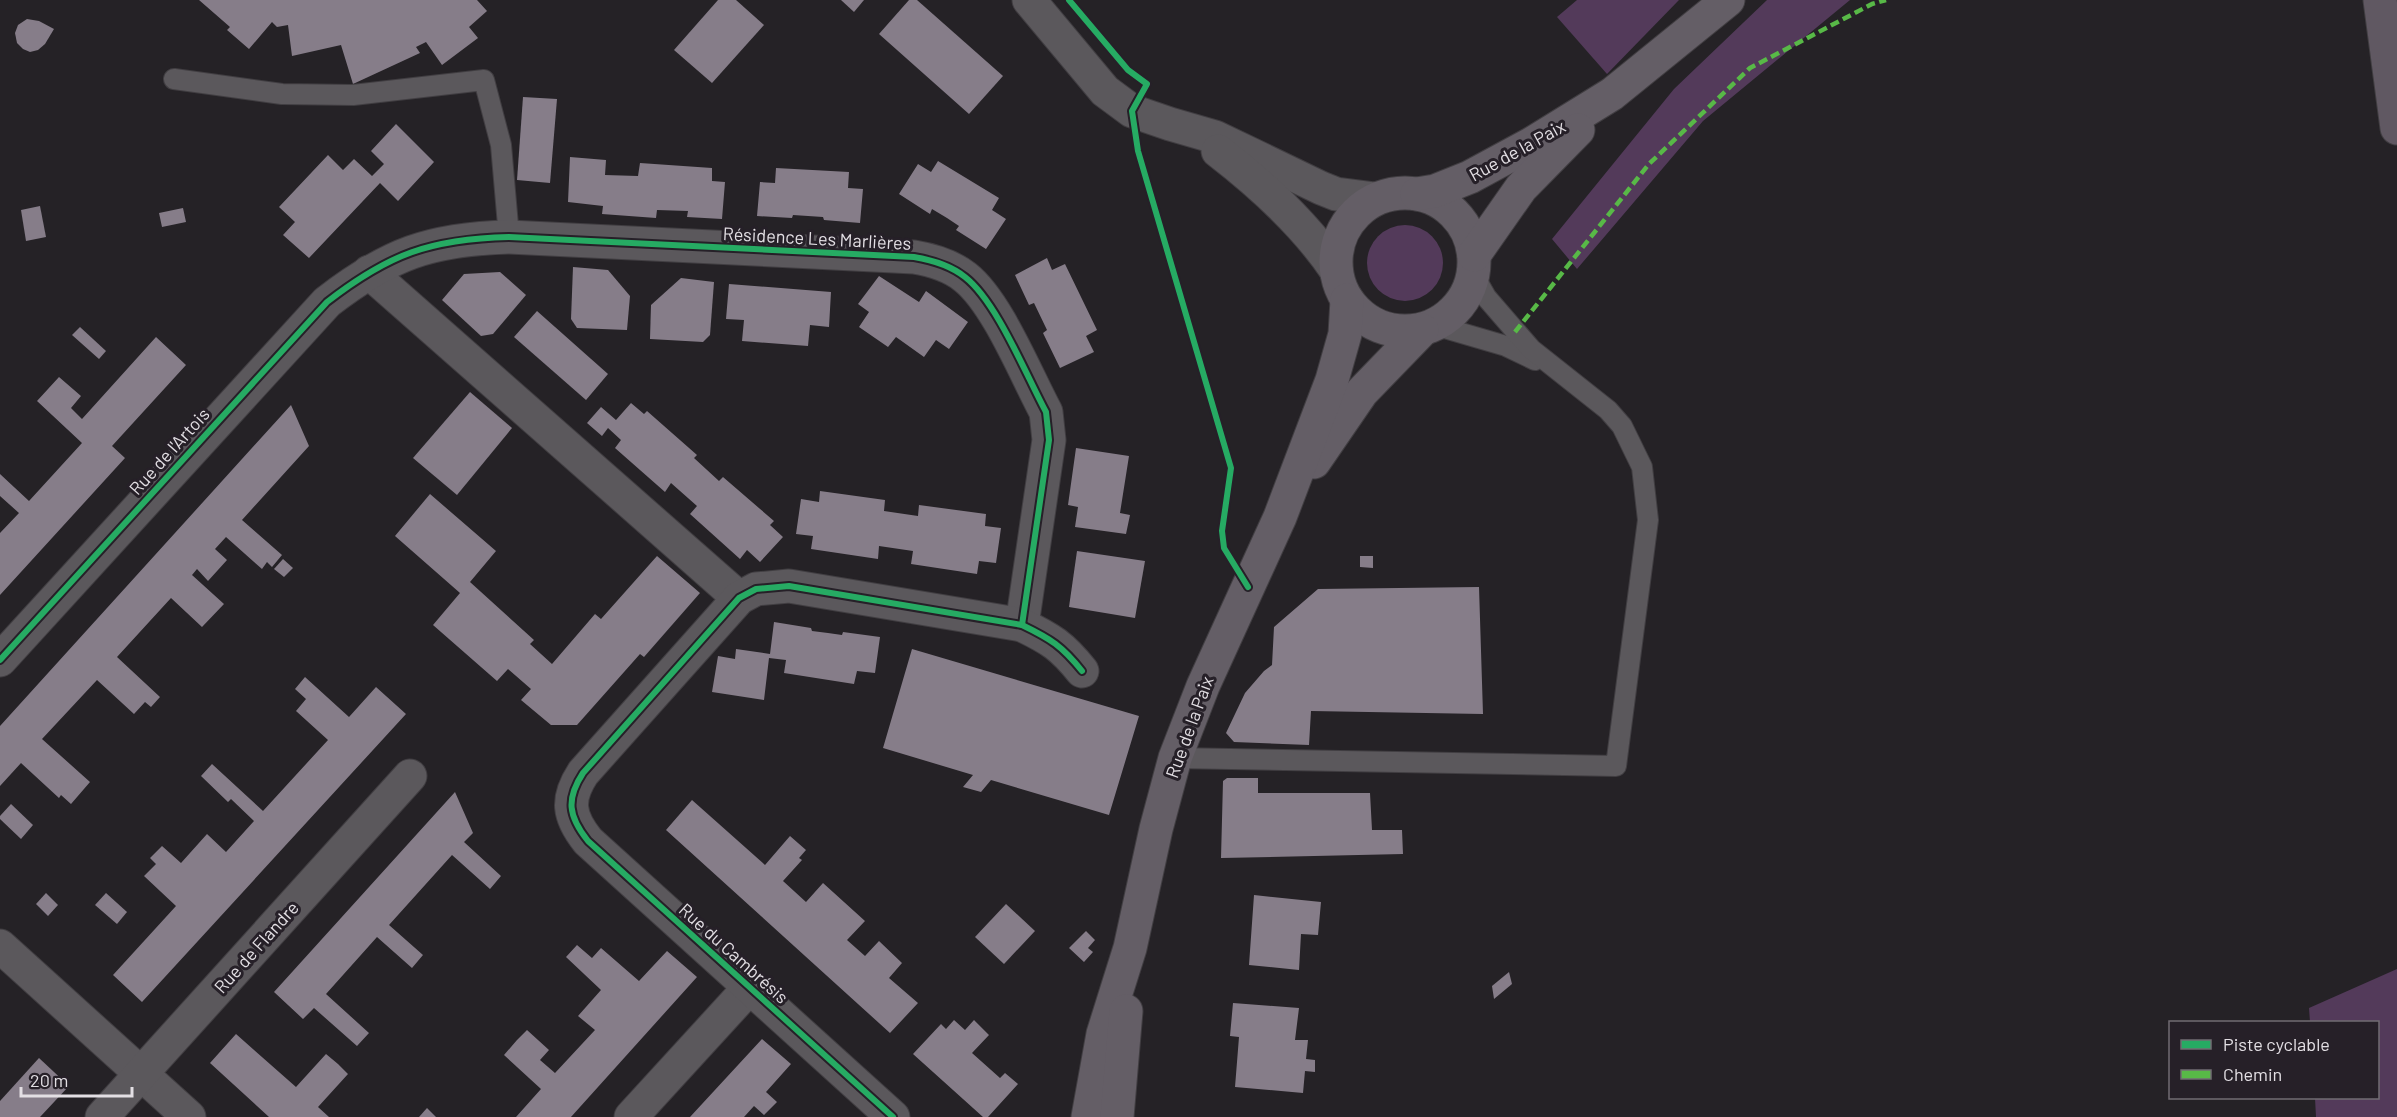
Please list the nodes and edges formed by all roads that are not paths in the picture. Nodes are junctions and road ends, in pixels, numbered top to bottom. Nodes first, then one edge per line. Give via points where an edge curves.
1 (1029, 0) edge
2 (1728, 0) edge
3 (2380, 0) edge
4 (174, 79) dead end
5 (1612, 94) junction
6 (1170, 124) junction
7 (2397, 128) edge
8 (1417, 194) junction
9 (1375, 200) junction
10 (509, 237) junction
11 (1474, 264) junction
12 (369, 272) junction
13 (1341, 285) junction
14 (1428, 328) junction
15 (1556, 370) junction
16 (1280, 517) junction
17 (739, 598) junction
18 (1022, 625) junction
19 (0, 660) edge
20 (1082, 671) dead end
21 (1175, 758) junction
22 (410, 776) dead end
23 (0, 946) edge
24 (1130, 948) junction
25 (750, 987) junction
26 (141, 1074) junction
27 (102, 1117) edge
28 (189, 1117) edge
29 (631, 1117) edge
30 (893, 1117) edge
31 (1088, 1117) edge
32 (1117, 1117) edge

1 - 6 street via 1105,91 1132,111
2 - 5 main road, Rue de la Paix
3 - 7 highway
4 - 10 lane via 282,94 353,95 484,80 501,145
5 - 8 main road, Rue de la Paix via 1470,177
5 - 11 main road, Rue de la Paix via 1521,188
6 - 9 street via 1215,137 1336,194
6 - 13 street via 1206,143 1236,166 1307,232
8 - 9 main road via 1396,193
8 - 11 main road via 1438,201 1456,215 1468,234
9 - 13 main road via 1344,228 1336,248
10 - 12 street, Résidence Les Marlières via 444,242
10 - 18 street, Résidence Les Marlières via 914,257 933,261 964,276 989,303 1046,412 1049,426
11 - 14 main road via 1471,285 1460,304
11 - 15 lane via 1485,297
12 - 17 street
12 - 19 street, Rue de l'Artois via 306,322
13 - 14 main road via 1354,310 1374,324 1398,331
13 - 16 main road, Rue de la Paix via 1345,334 1340,354
14 - 15 lane via 1506,346
14 - 16 main road, Rue de la Paix via 1362,392
15 - 21 lane via 1608,410 1622,426 1642,467 1648,520 1616,766
16 - 21 main road, Rue de la Paix via 1203,686
17 - 18 street via 756,589 789,586
17 - 25 street, Rue du Cambrésis via 583,772 571,801 577,827 588,841
18 - 20 street via 1065,650
21 - 24 main road, Rue de la Paix
22 - 26 street, Rue de Flandre
23 - 26 street
24 - 31 main road, Rue de la Paix via 1103,1034
24 - 32 main road, Rue de la Paix
25 - 29 street
25 - 30 street, Rue du Cambrésis
26 - 27 street, Rue de Flandre
26 - 28 street

